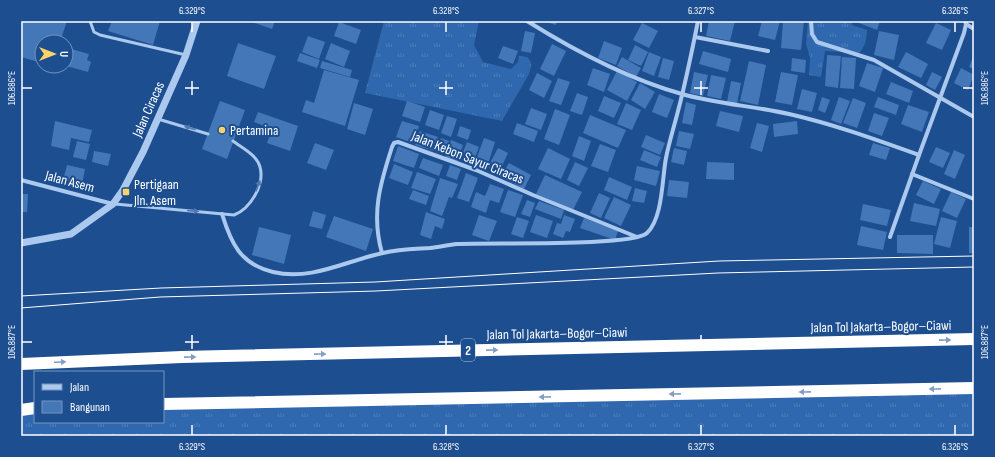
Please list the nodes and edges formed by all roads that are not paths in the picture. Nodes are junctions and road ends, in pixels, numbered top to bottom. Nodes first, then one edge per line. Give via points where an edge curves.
1 (90, 21) edge
2 (197, 21) edge
3 (527, 21) edge
4 (698, 21) edge
5 (811, 21) edge
6 (966, 22) edge
7 (974, 29) edge
8 (695, 37) junction
9 (768, 51) dead end
10 (186, 55) junction
11 (682, 94) junction
12 (939, 96) junction
13 (974, 117) edge
14 (158, 119) junction
15 (208, 134) dead end
16 (233, 141) dead end
17 (919, 155) junction
18 (912, 174) junction
19 (21, 180) edge
20 (974, 199) edge
21 (113, 204) junction
22 (222, 214) junction
23 (639, 237) junction
24 (890, 237) dead end
25 (21, 243) edge
26 (382, 253) junction
27 (974, 339) edge
28 (21, 364) edge
29 (974, 388) edge
30 (164, 404) edge
31 (34, 408) edge
32 (21, 410) edge

1 - 10 lane via 94,32 100,35
2 - 10 street, Jalan Ciracas
3 - 11 street via 629,75
4 - 8 street
5 - 12 street via 812,34 817,42 874,60
6 - 7 street
6 - 12 street
8 - 9 street
8 - 11 street
10 - 14 street, Jalan Ciracas
11 - 17 street via 737,107 789,114
11 - 23 street via 666,157 656,219 648,232
12 - 13 street
12 - 17 street
15 -> 14 lane
14 - 21 street, Jalan Ciracas via 140,158
22 -> 16 lane via 242,212 250,204 260,182 260,166 253,156
17 - 18 street
18 - 20 street
18 - 24 street
19 - 21 street, Jalan Asem
21 -> 22 lane
21 - 25 street, Jalan Ciracas via 71,234
22 - 26 street via 229,236 238,251 257,266 273,272 313,274
23 - 26 street via 614,241 457,244
23 - 26 street, Jalan Kebon Sayur Ciracas via 476,170 394,142 380,186 376,213 377,236
28 -> 27 highway, Jalan Tol Jakarta–Bogor–Ciawi / 2 via 182,357
29 -> 30 highway
31 - 32 highway

